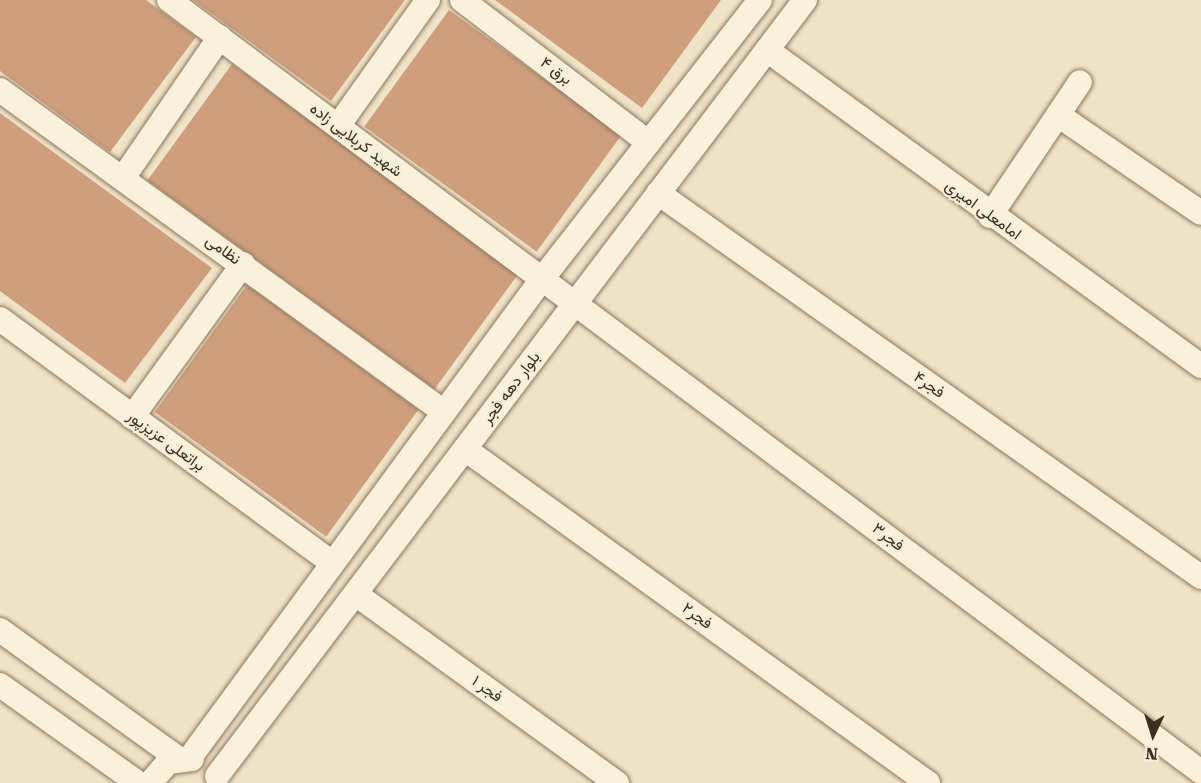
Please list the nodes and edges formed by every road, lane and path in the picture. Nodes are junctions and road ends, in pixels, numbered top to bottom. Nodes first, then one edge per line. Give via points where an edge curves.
1 (169, 0) edge
2 (429, 0) edge
3 (462, 0) edge
4 (760, 0) edge
5 (805, 0) edge
6 (220, 37) junction
7 (767, 50) junction
8 (1080, 82) dead end
9 (0, 90) edge
10 (1058, 115) junction
11 (338, 126) junction
12 (650, 143) junction
13 (123, 178) junction
14 (658, 193) junction
15 (1201, 213) edge
16 (990, 216) junction
17 (243, 264) junction
18 (542, 279) junction
19 (576, 303) junction
20 (0, 319) edge
21 (1201, 366) edge
22 (444, 412) junction
23 (132, 417) junction
24 (465, 448) junction
25 (332, 563) junction
26 (1201, 577) edge
27 (357, 595) junction
28 (0, 630) edge
29 (0, 685) edge
30 (184, 759) junction
31 (1201, 772) edge
32 (219, 780) edge
33 (138, 783) edge
34 (150, 783) edge
35 (617, 783) edge
36 (928, 783) edge

1 - 6 street, شهید کربلایی زاده
2 - 11 street
3 - 12 street, برق ۴
4 - 12 street
5 - 7 street, بلوار دهه فجر
6 - 11 street, شهید کربلایی زاده
6 - 13 street
7 - 14 street, بلوار دهه فجر
7 - 16 street, امامعلی امیری
8 - 10 street
9 - 13 street, نظامی
10 - 15 street
10 - 16 street
11 - 18 street, شهید کربلایی زاده
12 - 18 street
13 - 17 street, نظامی
14 - 19 street, بلوار دهه فجر
14 - 26 street, فجر۴
16 - 21 street, امامعلی امیری
17 - 22 street, نظامی
17 - 23 street
18 - 19 street, شهید کربلایی زاده
18 - 22 street
19 - 24 street, بلوار دهه فجر
19 - 31 street, فجر۳
20 - 23 street, براتعلی عزیزپور
22 - 25 street
23 - 25 street, براتعلی عزیزپور
24 - 27 street, بلوار دهه فجر
24 - 36 street, فجر۲
25 - 30 street
27 - 32 street, بلوار دهه فجر
27 - 35 street, فجر ۱
28 - 30 street
29 - 33 street
30 - 32 street via 210,768
30 - 34 street via 158,769

